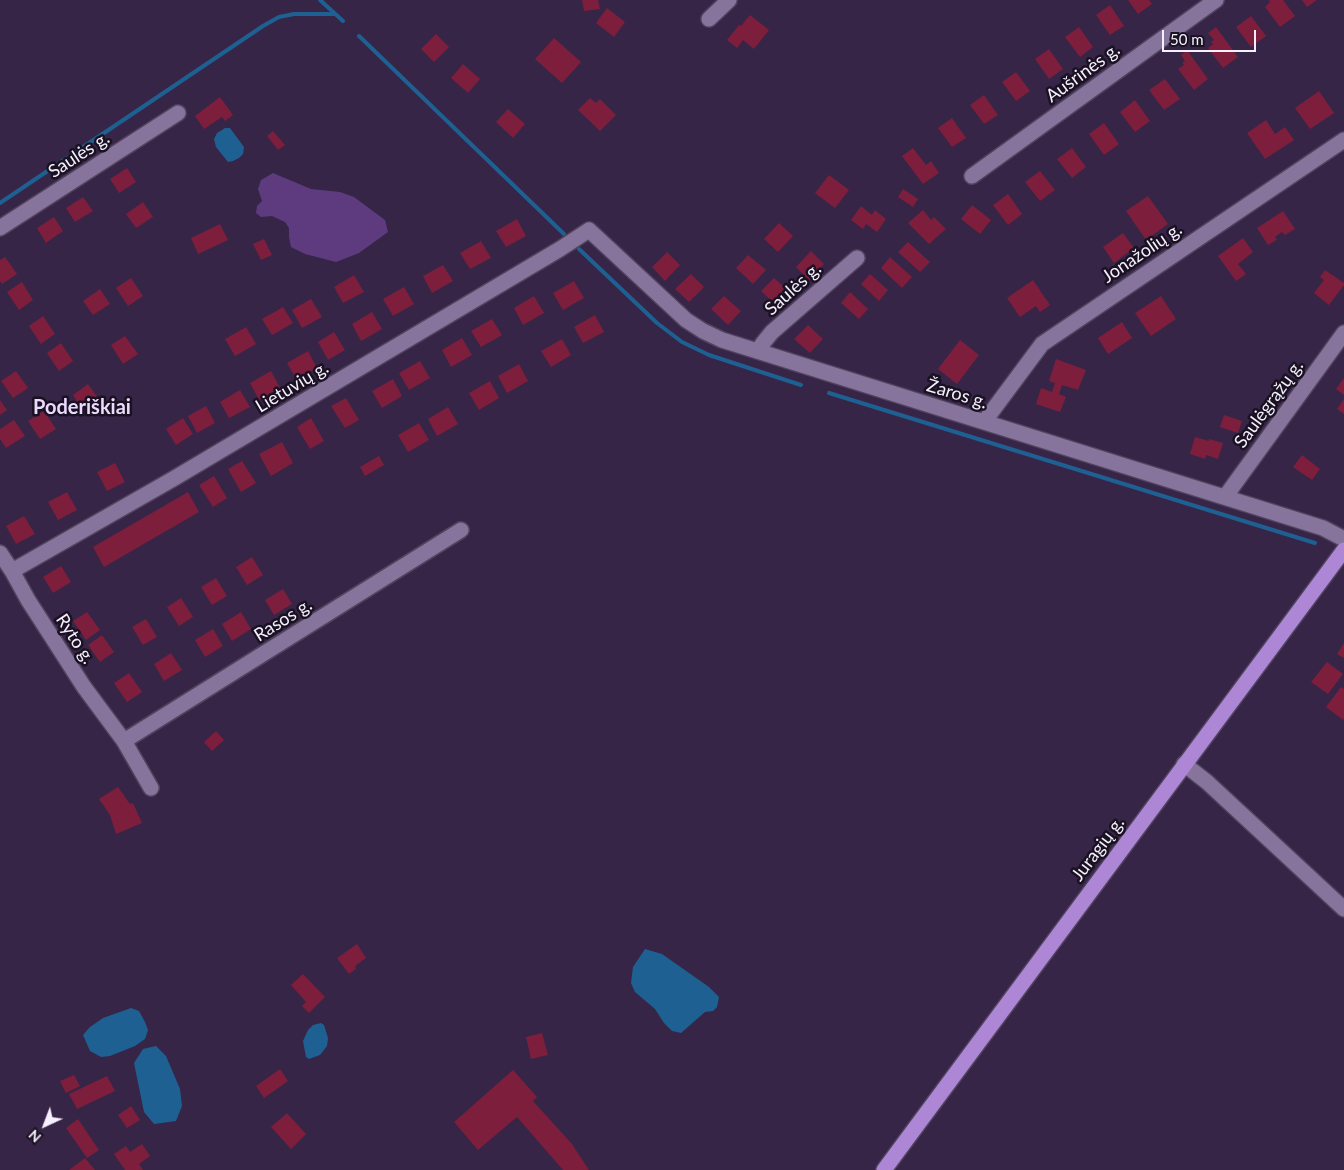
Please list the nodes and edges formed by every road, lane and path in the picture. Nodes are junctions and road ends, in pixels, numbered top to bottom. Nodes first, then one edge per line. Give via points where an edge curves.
1 (729, 0) edge
2 (1216, 0) edge
3 (709, 19) dead end
4 (178, 112) dead end
5 (1344, 140) edge
6 (972, 176) dead end
7 (0, 228) edge
8 (589, 230) joint
9 (857, 258) dead end
10 (1344, 333) edge
11 (758, 351) junction
12 (984, 422) junction
13 (1225, 497) junction
14 (461, 530) dead end
15 (1344, 538) edge
16 (1344, 550) edge
17 (0, 553) edge
18 (12, 571) junction
19 (124, 741) junction
20 (1184, 764) junction
21 (151, 788) dead end
22 (1344, 909) edge
23 (884, 1170) edge

1 - 3 street
2 - 6 street, Aušrinės g.
4 - 7 street, Saulės g.
5 - 12 street, Jonažolių g. via 1042,344
8 - 11 street, Žaros g. via 686,320 722,340
8 - 18 street, Lietuvių g. via 173,479
9 - 11 street, Saulės g. via 772,332
10 - 13 street, Saulėgrąžų g.
11 - 12 street, Žaros g.
12 - 13 street, Žaros g.
13 - 15 street, Žaros g. via 1324,528
14 - 19 street, Rasos g.
16 - 20 main road, Juragių g.
17 - 18 street, Ryto g.
18 - 19 street, Ryto g. via 84,687
19 - 21 street, Ryto g.
20 - 22 street
20 - 23 main road, Juragių g.

